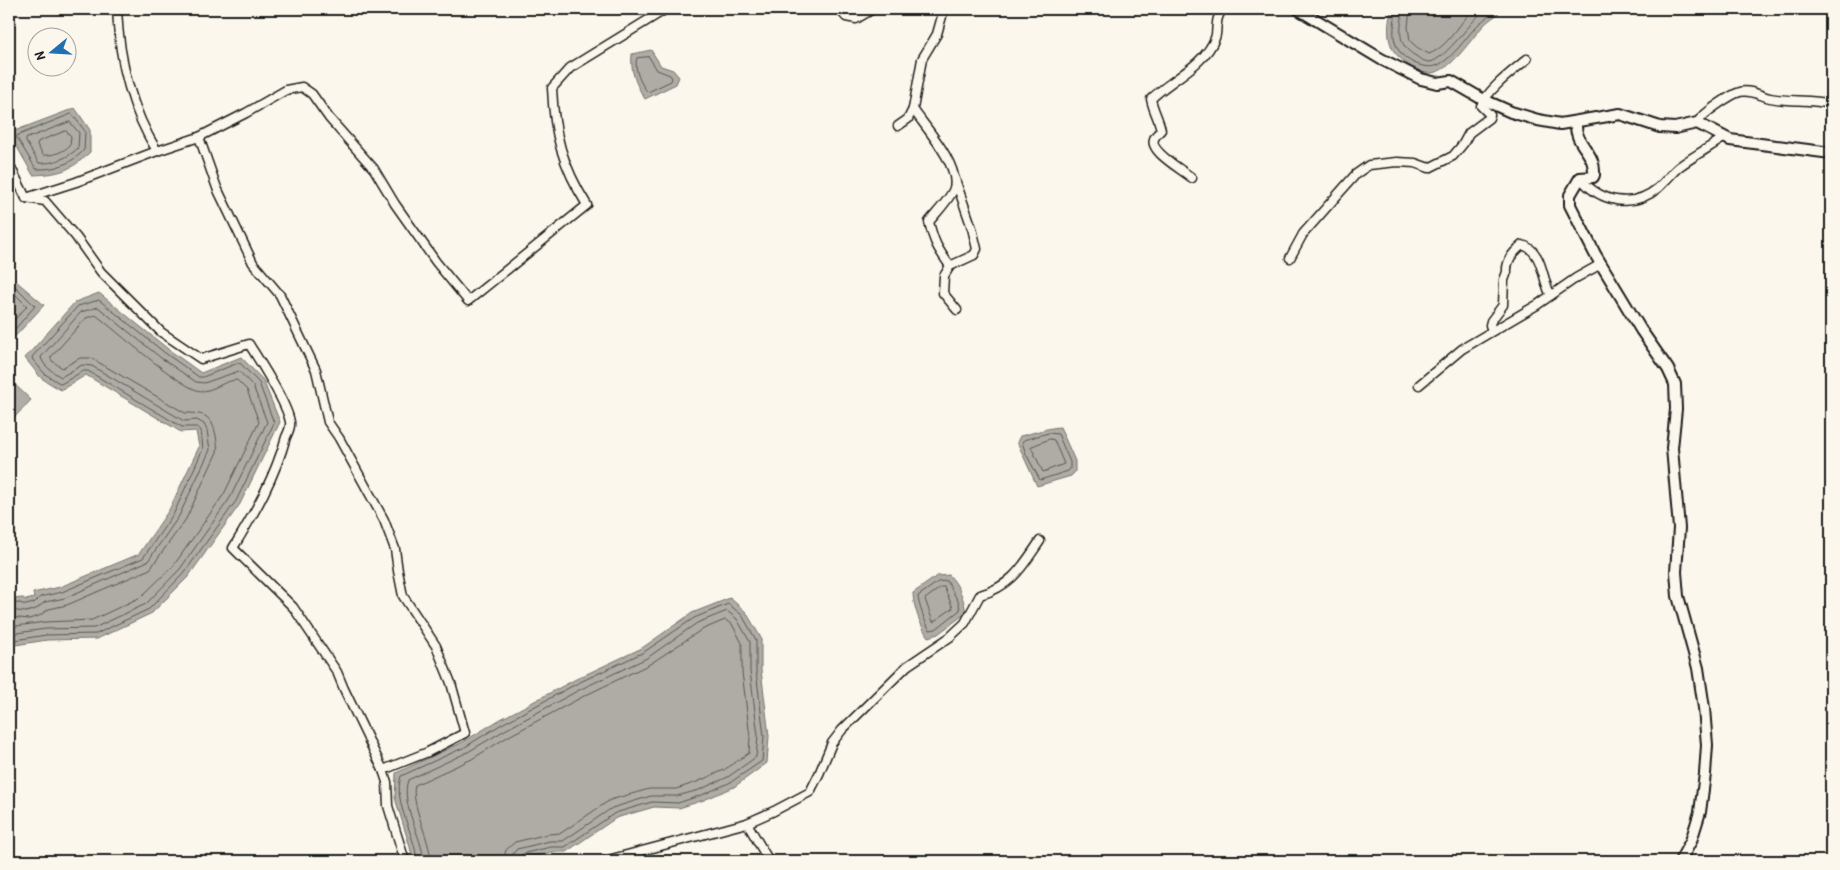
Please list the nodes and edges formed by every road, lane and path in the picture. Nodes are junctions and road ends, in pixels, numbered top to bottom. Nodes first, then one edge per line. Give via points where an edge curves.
1 (117, 9) edge
2 (666, 9) edge
3 (840, 9) edge
4 (873, 9) edge
5 (944, 9) edge
6 (1222, 9) edge
7 (1298, 9) edge
8 (1527, 59) dead end
9 (1484, 100) junction
10 (1831, 104) edge
11 (913, 110) junction
12 (1576, 122) junction
13 (1697, 123) junction
14 (898, 126) dead end
15 (199, 137) junction
16 (1725, 137) junction
17 (157, 151) junction
18 (1831, 153) edge
19 (9, 164) edge
20 (953, 172) junction
21 (1192, 178) dead end
22 (1580, 178) junction
23 (26, 198) junction
24 (1290, 258) dead end
25 (1601, 264) junction
26 (950, 266) junction
27 (1551, 296) junction
28 (957, 310) dead end
29 (1492, 330) junction
30 (1419, 384) dead end
31 (1040, 541) dead end
32 (383, 770) junction
33 (747, 823) junction
34 (404, 861) edge
35 (604, 861) edge
36 (769, 861) edge
37 (1680, 861) edge

1 - 17 street via 124,72
2 - 15 street via 570,68 552,88 553,115 561,152 587,205 468,302 400,212 374,170 312,94 302,87 286,90
3 - 4 street via 846,17 856,19
5 - 11 street via 936,34 922,59
6 - 21 street via 1216,38 1210,46 1151,99 1161,130 1153,143 1157,152
7 - 9 street via 1421,79 1437,83 1451,81
8 - 9 street
9 - 12 street via 1538,120 1560,124
9 - 24 street via 1481,106 1489,118 1469,133 1453,156 1428,168 1398,162 1370,165 1356,174 1303,234
10 - 13 street via 1740,92 1706,112
11 - 14 street via 908,119
11 - 20 street via 942,150
12 - 13 street via 1620,114 1660,127 1675,128
12 - 22 street via 1575,133 1593,159 1595,168 1592,177
13 - 16 street
15 - 17 street
15 - 32 street via 217,188 253,263 280,295 316,370 328,422 384,520 395,549 403,596 436,646 451,683 465,733
16 - 18 street
16 - 22 street via 1678,167 1645,197 1630,201 1612,200 1587,186
17 - 23 street
19 - 23 street
20 - 26 street via 954,188 929,222 933,241
20 - 26 street via 977,249 974,255
22 - 25 street via 1570,195 1570,205
23 - 32 street via 45,201 101,272 161,332 185,350 201,359 249,344 281,400 290,424 270,480 233,548 292,607 337,672
25 - 27 street
25 - 37 street via 1675,384 1672,448 1679,528 1678,596 1698,668 1707,745 1700,812 1691,841
26 - 28 street via 944,276 943,293
27 - 29 street
27 - 29 street via 1535,254 1528,246 1522,245 1509,260 1503,305 1491,321
29 - 30 street via 1462,349
31 - 33 street via 1018,573 991,592 980,595 964,623 950,637 907,666 842,730 832,743 810,792
32 - 34 street via 388,806
33 - 35 street
33 - 36 street

